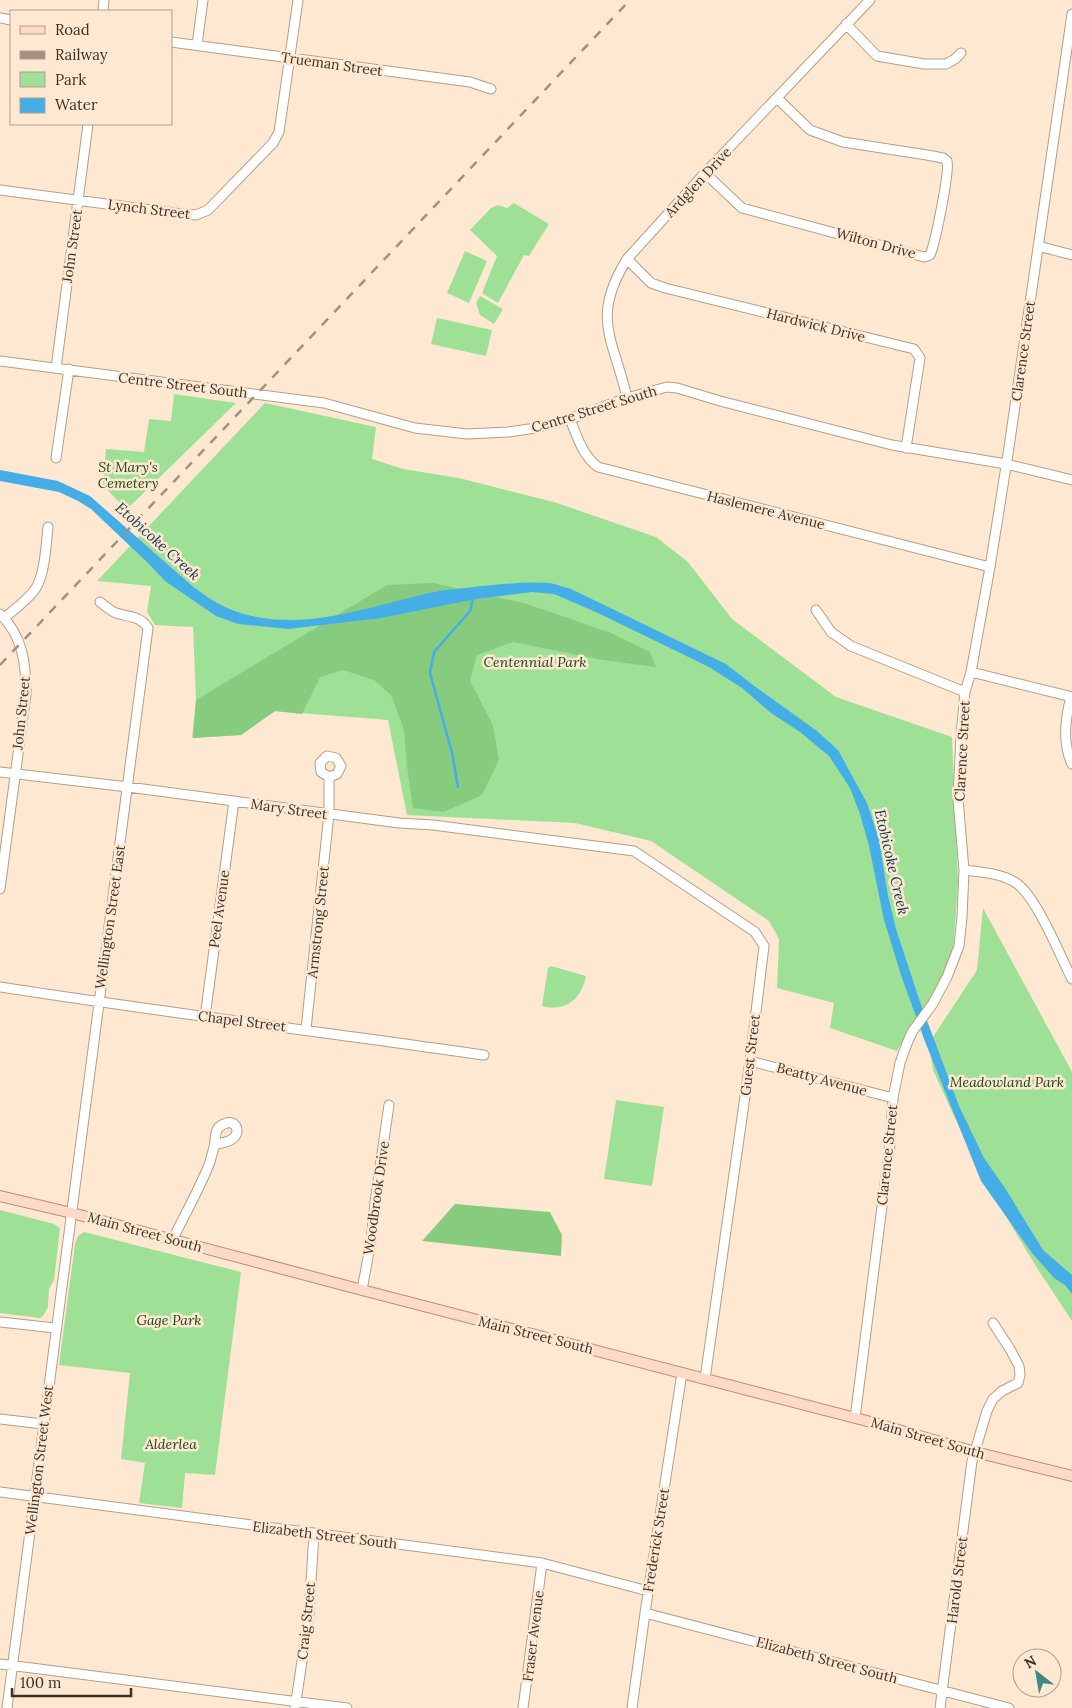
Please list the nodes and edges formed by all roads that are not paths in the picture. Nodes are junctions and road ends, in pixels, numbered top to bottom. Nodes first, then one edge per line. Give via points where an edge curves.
1 (203, 0) edge
2 (298, 0) edge
3 (870, 0) edge
4 (1072, 14) edge
5 (846, 24) junction
6 (1070, 34) edge
7 (172, 42) edge
8 (197, 45) junction
9 (961, 53) dead end
10 (291, 59) junction
11 (492, 90) dead end
12 (777, 98) junction
13 (88, 125) edge
14 (705, 173) junction
15 (0, 190) edge
16 (78, 201) junction
17 (1038, 246) junction
18 (1072, 255) edge
19 (627, 260) junction
20 (0, 361) edge
21 (56, 368) junction
22 (69, 369) junction
23 (627, 398) junction
24 (570, 418) junction
25 (906, 448) junction
26 (56, 458) dead end
27 (1006, 464) junction
28 (1072, 480) edge
29 (48, 527) dead end
30 (990, 567) junction
31 (100, 602) dead end
32 (816, 610) dead end
33 (2, 616) edge
34 (971, 672) junction
35 (965, 692) junction
36 (1071, 697) edge
37 (1072, 764) edge
38 (0, 772) edge
39 (14, 773) junction
40 (328, 777) dead end
41 (128, 787) junction
42 (234, 801) junction
43 (329, 814) junction
44 (578, 845) joint
45 (964, 870) junction
46 (0, 889) edge
47 (1072, 979) edge
48 (0, 986) edge
49 (98, 1002) junction
50 (205, 1017) junction
51 (306, 1029) junction
52 (484, 1055) dead end
53 (750, 1061) junction
54 (893, 1098) junction
55 (389, 1105) dead end
56 (215, 1145) dead end
57 (0, 1196) edge
58 (72, 1213) junction
59 (173, 1239) junction
60 (362, 1290) junction
61 (0, 1322) edge
62 (992, 1323) dead end
63 (55, 1328) junction
64 (682, 1373) junction
65 (705, 1379) junction
66 (855, 1418) junction
67 (0, 1419) edge
68 (43, 1424) junction
69 (975, 1452) junction
70 (1072, 1476) edge
71 (0, 1492) edge
72 (35, 1497) junction
73 (314, 1533) junction
74 (542, 1563) junction
75 (648, 1591) junction
76 (644, 1613) junction
77 (0, 1664) edge
78 (12, 1665) junction
79 (942, 1690) junction
80 (295, 1705) edge
81 (7, 1708) edge
82 (347, 1708) edge
83 (523, 1708) edge
84 (632, 1708) edge
85 (940, 1708) edge
86 (1009, 1708) edge

1 - 8 street
2 - 10 street, Lynch Street
3 - 5 street, Ardglen Drive
4 - 6 street, Clarence Street
5 - 9 street via 878,56 924,64 946,64
5 - 12 street, Ardglen Drive
6 - 17 street, Clarence Street
7 - 8 street, Trueman Street
8 - 10 street, Trueman Street
10 - 11 street, Trueman Street via 470,82
10 - 16 street, Lynch Street via 279,132 273,143 208,210 196,215
12 - 14 street, Ardglen Drive
12 - 14 street, Wilton Drive via 810,130 843,142 947,161 936,237 930,255 742,208
13 - 16 street, John Street
14 - 19 street, Ardglen Drive
15 - 16 street, Lynch Street
16 - 21 street, John Street
17 - 18 street
17 - 27 street, Clarence Street
19 - 23 street, Ardglen Drive via 607,304 612,347
19 - 25 street, Hardwick Drive via 651,283 665,288 914,349 920,358
20 - 21 street, Centre Street South
21 - 22 street, Centre Street South
22 - 24 street, Centre Street South via 324,403 415,428 448,433 508,432
22 - 26 street
23 - 24 street, Centre Street South
23 - 25 street, Centre Street South via 667,387 677,388
24 - 30 street, Haslemere Avenue via 584,451 598,467
25 - 27 street, Centre Street South
27 - 28 street, Centre Street South
27 - 30 street, Clarence Street
29 - 33 street, John Street via 41,575 36,587
30 - 34 street, Clarence Street
31 - 41 street, Wellington Street East via 114,613 136,618 148,628
32 - 35 street via 831,632 851,646
33 - 39 street, John Street via 22,649 26,675
34 - 35 street, Clarence Street
34 - 36 street
35 - 45 street, Clarence Street via 958,799
36 - 37 street via 1065,741
38 - 39 street, Mary Street
39 - 41 street, Mary Street
39 - 46 street, John Street
40 - 43 street, Armstrong Street
41 - 42 street, Mary Street
41 - 49 street, Wellington Street East
42 - 43 street, Mary Street
42 - 50 street, Peel Avenue
43 - 44 street, Mary Street
43 - 51 street, Armstrong Street
44 - 53 street, Guest Street via 634,851 759,937 764,946
45 - 47 street via 999,875 1022,886 1032,899
45 - 54 street, Clarence Street via 958,946 932,1006 912,1032 900,1063
48 - 49 street, Chapel Street
49 - 50 street, Chapel Street
49 - 58 street, Wellington Street East
50 - 51 street, Chapel Street
51 - 52 street, Chapel Street
53 - 54 street, Beatty Avenue
53 - 65 street, Guest Street
54 - 66 street, Clarence Street
55 - 60 street, Woodbrook Drive
56 - 59 street
57 - 58 main road, Main Street South
58 - 59 main road, Main Street South
58 - 63 street, Wellington Street West
59 - 60 main road, Main Street South
60 - 64 main road, Main Street South
61 - 63 street
62 - 69 street, Harold Street via 1010,1349 1020,1376 1018,1382 993,1399
63 - 68 street, Wellington Street West
64 - 65 main road, Main Street South
64 - 75 street, Frederick Street
65 - 66 main road, Main Street South
66 - 69 main road, Main Street South
67 - 68 street
68 - 72 street, Wellington Street West
69 - 70 main road, Main Street South
69 - 79 street, Harold Street
71 - 72 street, Elizabeth Street South
72 - 73 street, Elizabeth Street South
72 - 78 street, Wellington Street West
73 - 74 street, Elizabeth Street South
73 - 80 street, Craig Street via 309,1614
74 - 75 street, Elizabeth Street South
74 - 83 street, Fraser Avenue
75 - 76 street, Frederick Street
76 - 79 street, Elizabeth Street South
76 - 84 street, Frederick Street
77 - 78 street
78 - 80 street
78 - 81 street, Wellington Street West
79 - 85 street, Harold Street
79 - 86 street, Elizabeth Street South
80 - 82 street

